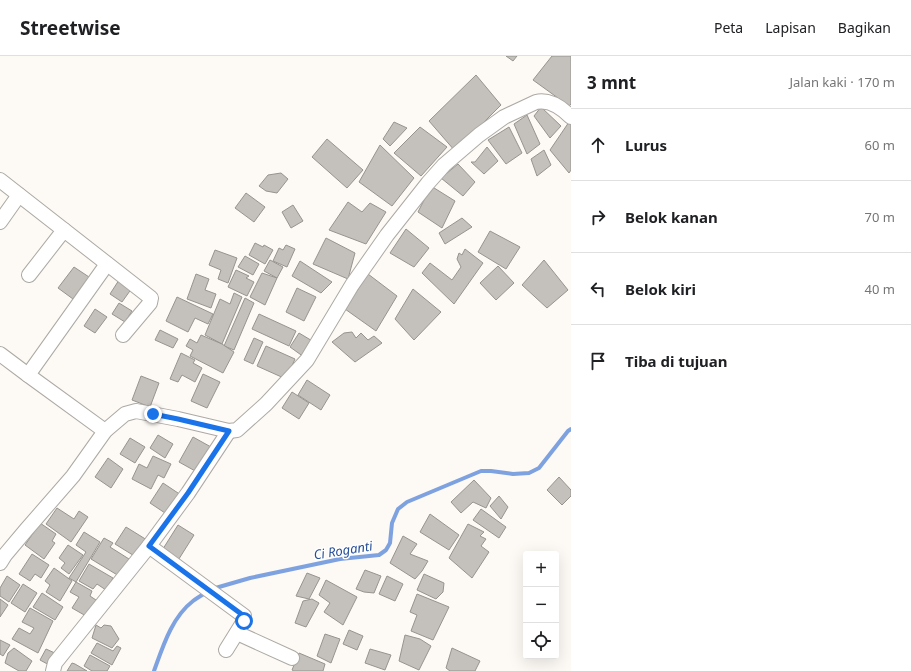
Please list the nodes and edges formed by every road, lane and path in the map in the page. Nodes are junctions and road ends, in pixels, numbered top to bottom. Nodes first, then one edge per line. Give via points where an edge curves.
1 (571, 117) edge
2 (0, 180) edge
3 (19, 195) junction
4 (0, 222) edge
5 (64, 230) junction
6 (107, 264) junction
7 (29, 276) dead end
8 (123, 335) dead end
9 (0, 354) edge
10 (28, 375) junction
11 (105, 431) junction
12 (229, 431) junction
13 (149, 546) junction
14 (0, 563) edge
15 (237, 633) junction
16 (226, 650) dead end
17 (292, 658) dead end
18 (53, 671) edge

1 - 12 street via 564,110 545,101 536,102 504,117 444,165 387,235 352,285 307,360 266,404 237,430
2 - 3 street
3 - 4 street
3 - 5 street
5 - 6 street
5 - 7 street
6 - 8 street via 151,298 150,303
6 - 10 street
9 - 10 street
10 - 11 street
11 - 12 street via 125,414 136,411
11 - 14 street via 73,476
12 - 13 street
13 - 15 street via 244,616
13 - 18 street via 55,663
15 - 16 street
15 - 17 street

